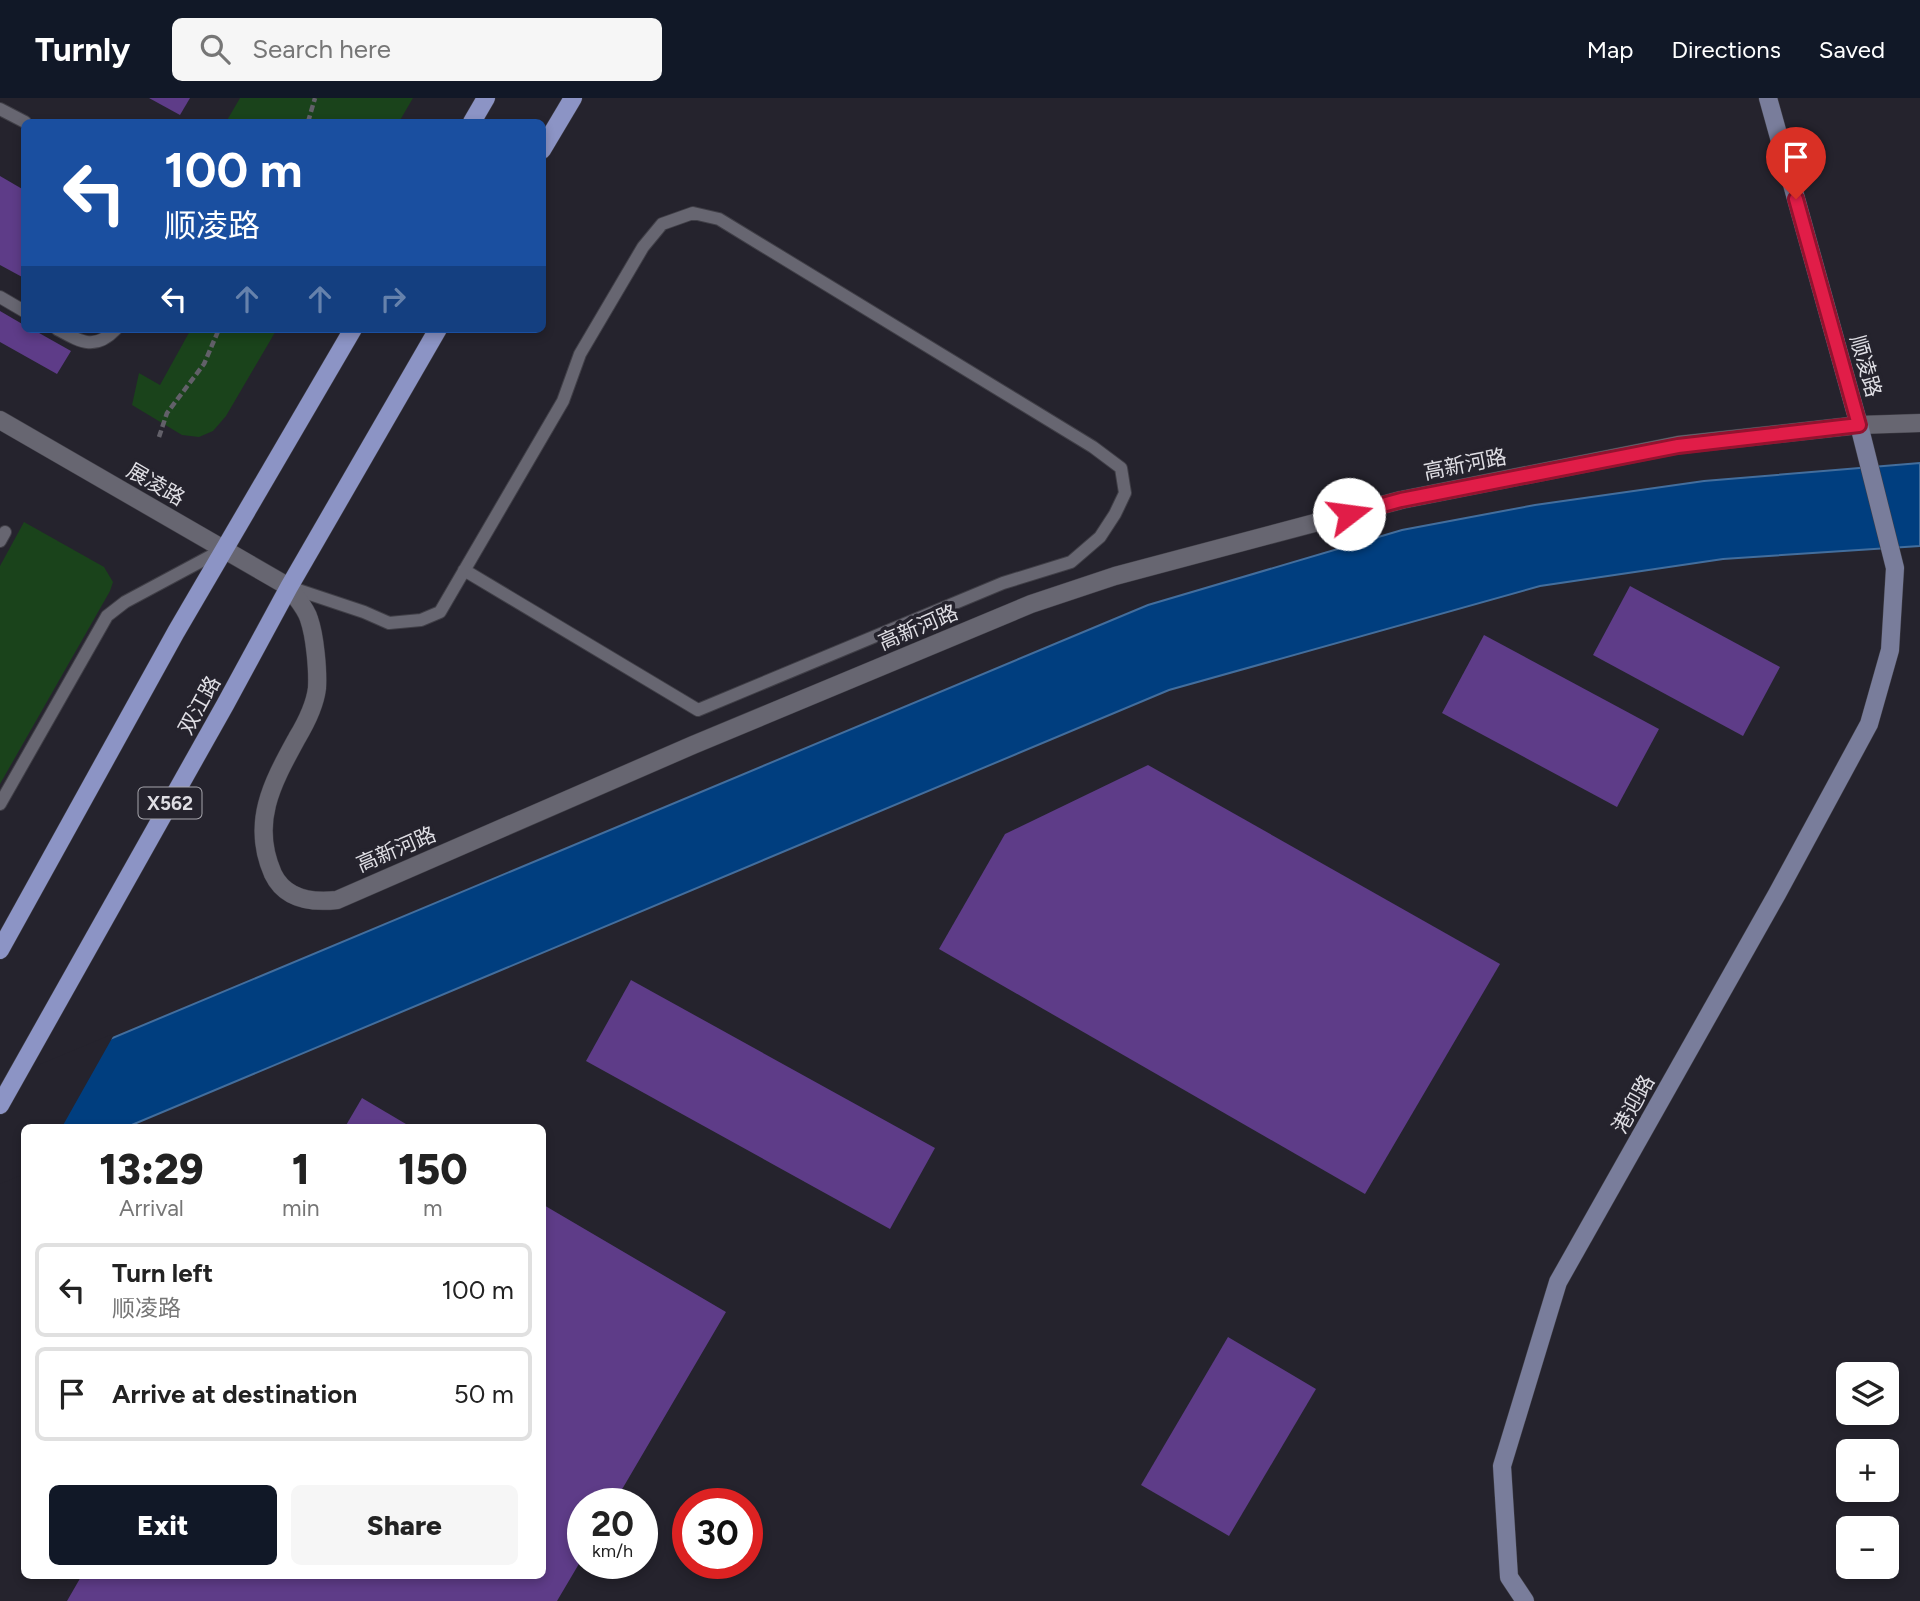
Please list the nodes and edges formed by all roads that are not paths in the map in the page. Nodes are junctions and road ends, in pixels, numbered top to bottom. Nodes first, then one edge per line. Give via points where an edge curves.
1 (486, 98) edge
2 (573, 98) edge
3 (1768, 98) edge
4 (0, 109) edge
5 (474, 119) edge
6 (21, 120) edge
7 (546, 143) edge
8 (0, 297) edge
9 (21, 309) edge
10 (64, 333) edge
11 (112, 333) edge
12 (351, 333) edge
13 (437, 333) edge
14 (0, 420) edge
15 (1920, 423) edge
16 (1859, 425) junction
17 (224, 549) junction
18 (464, 570) junction
19 (289, 587) junction
20 (1890, 650) joint
21 (0, 804) edge
22 (0, 950) edge
23 (0, 1105) edge
24 (1525, 1601) edge

1 - 5 main road
2 - 7 main road
3 - 16 street, 顺凌路
4 - 6 lane
8 - 9 lane
10 - 11 lane via 92,344
12 - 17 main road
13 - 19 main road, 双江路 / X562
14 - 17 street, 展凌路
15 - 16 street, 高新河路
16 - 19 street, 高新河路 via 1678,446 1401,500 1115,576 1031,604 337,900 317,902 290,895 278,883 268,861 264,831 268,794 308,719 317,690 309,618
16 - 20 street, 顺凌路 via 1895,568
17 - 19 street, 展凌路
17 - 21 lane via 107,615
17 - 22 main road
18 - 18 lane via 563,401 580,354 643,247 662,224 693,214 719,219 1093,447 1121,468 1125,493 1100,537 1071,562 1003,583 698,710
18 - 19 lane via 440,612 421,620 388,623
19 - 23 main road, 双江路 / X562
20 - 24 street, 港迎路 via 1869,724 1558,1282 1502,1466 1509,1577

